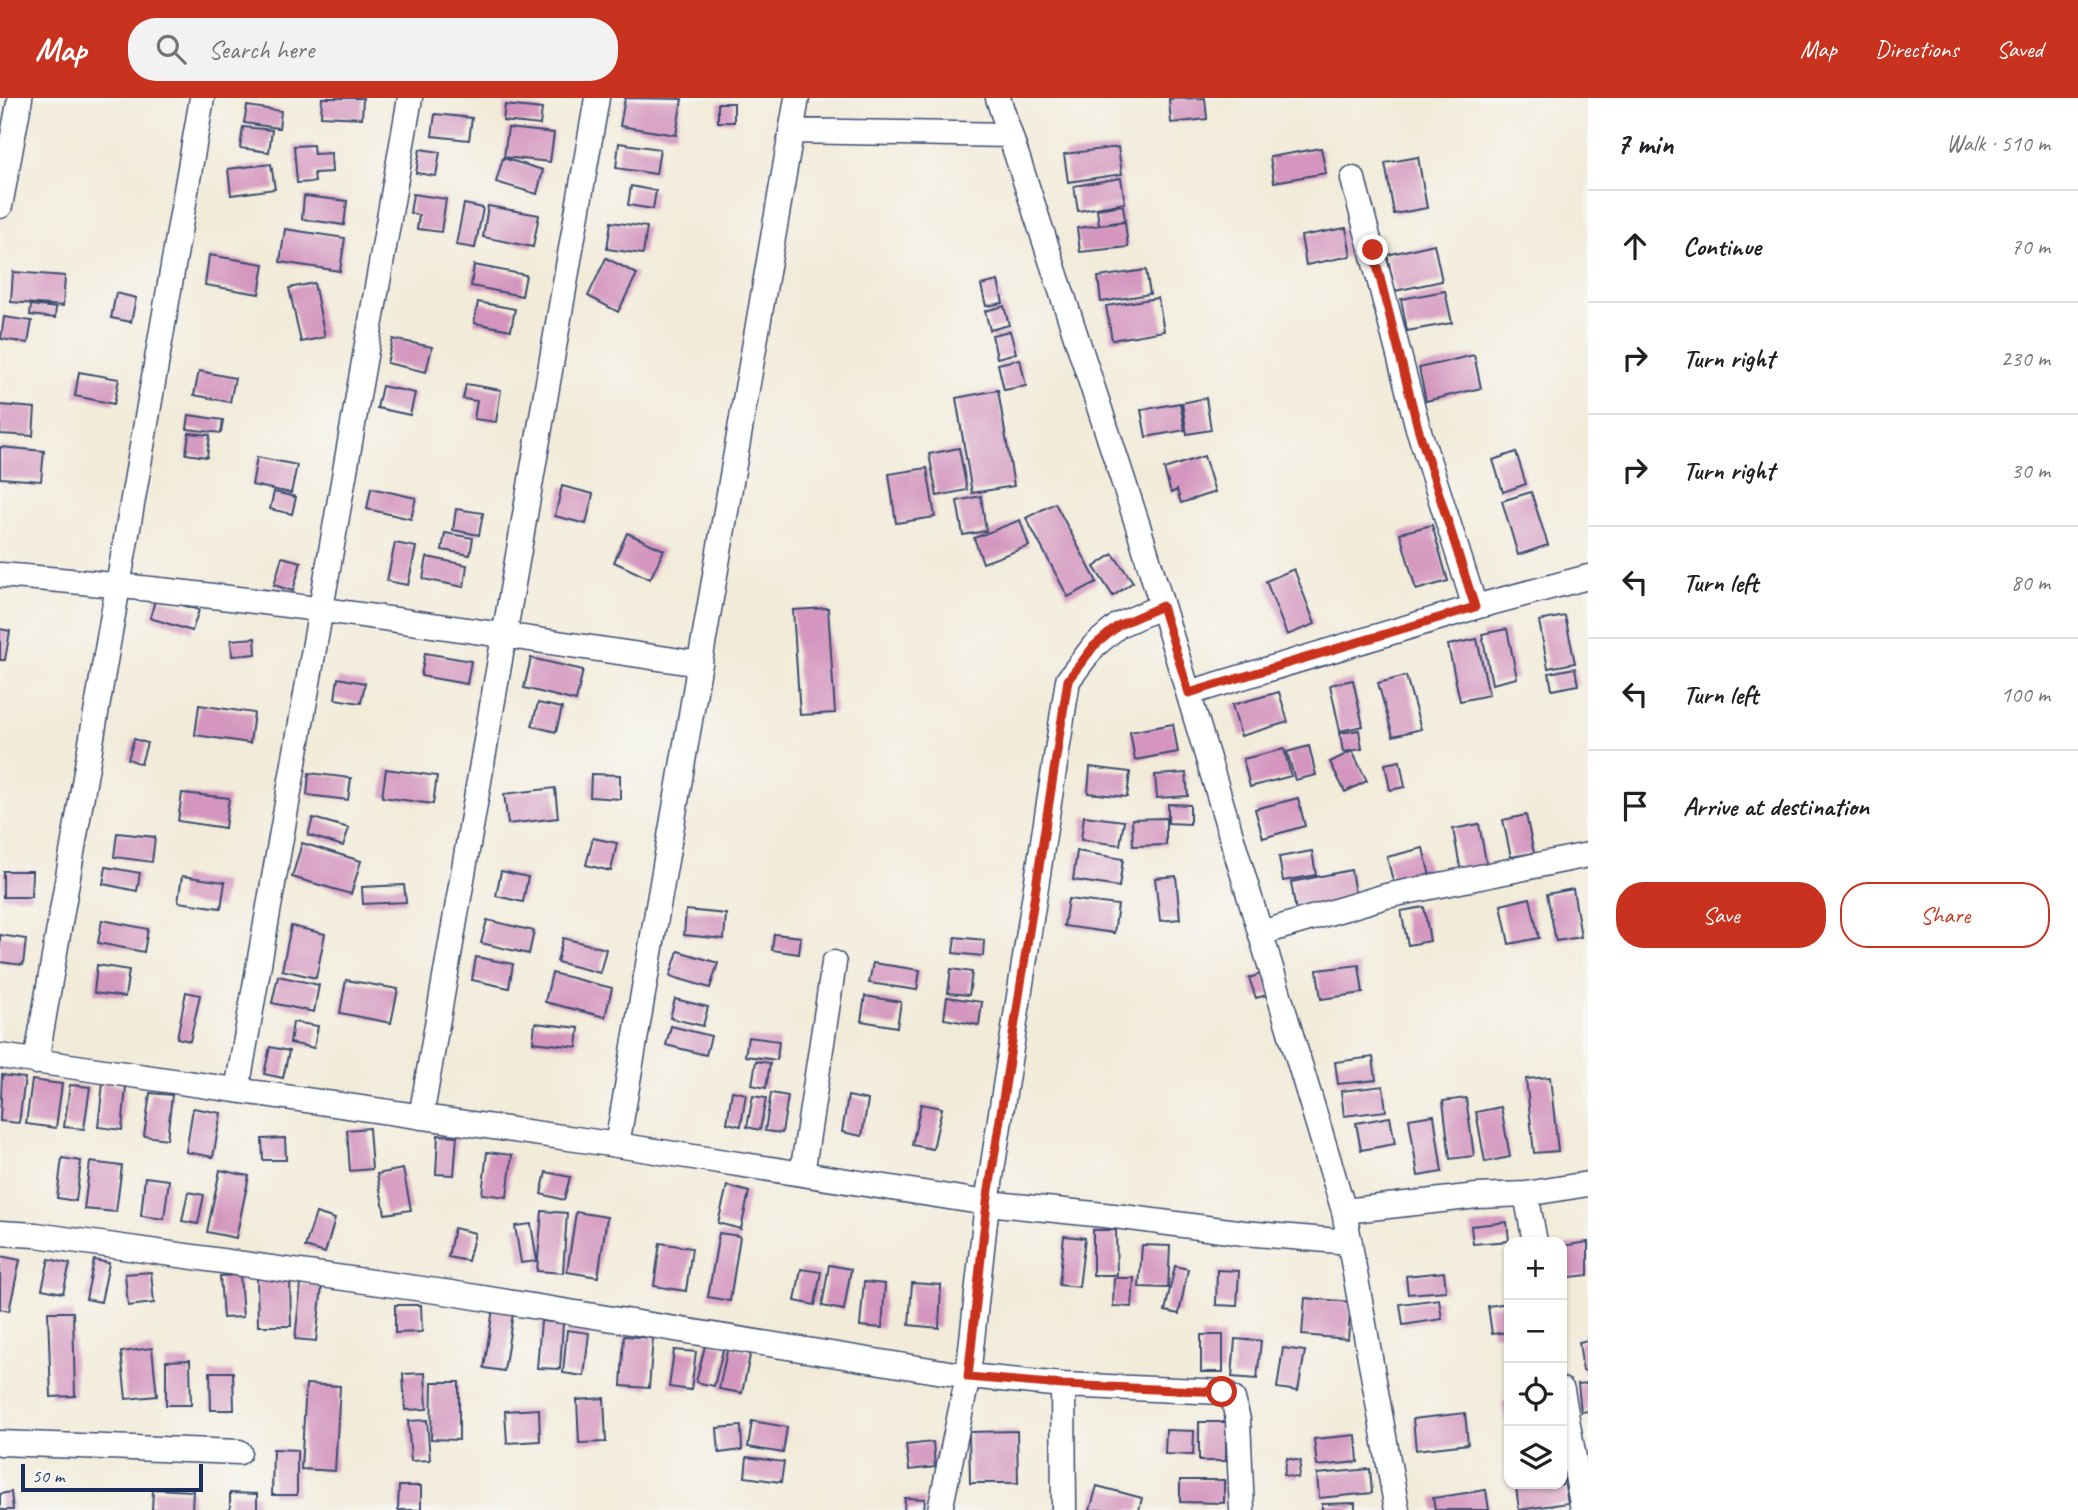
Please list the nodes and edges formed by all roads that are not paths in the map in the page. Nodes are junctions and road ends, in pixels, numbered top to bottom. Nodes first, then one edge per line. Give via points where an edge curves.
1 (20, 98) edge
2 (202, 98) edge
3 (410, 98) edge
4 (597, 98) edge
5 (797, 98) edge
6 (998, 98) edge
7 (791, 131) junction
8 (1010, 135) junction
9 (1353, 179) dead end
10 (0, 206) edge
11 (0, 575) edge
12 (1588, 577) edge
13 (119, 584) junction
14 (1162, 606) junction
15 (1475, 607) junction
16 (321, 609) junction
17 (504, 635) junction
18 (700, 664) junction
19 (1189, 693) junction
20 (1588, 855) edge
21 (1261, 933) junction
22 (834, 963) dead end
23 (0, 1056) edge
24 (36, 1062) junction
25 (237, 1090) junction
26 (421, 1117) junction
27 (617, 1145) junction
28 (802, 1174) junction
29 (1588, 1184) edge
30 (1526, 1194) junction
31 (987, 1203) junction
32 (1344, 1211) junction
33 (0, 1233) edge
34 (1534, 1237) edge
35 (1350, 1242) junction
36 (968, 1377) junction
37 (1063, 1385) junction
38 (1567, 1419) edge
39 (0, 1443) edge
40 (239, 1451) dead end
41 (940, 1510) edge
42 (1064, 1510) edge
43 (1242, 1510) edge
44 (1397, 1510) edge
45 (1583, 1510) edge

1 - 10 street
2 - 13 street
3 - 16 street
4 - 17 street
5 - 7 street
6 - 8 street
7 - 8 street
7 - 18 street
8 - 14 street
9 - 15 street via 1418,428
11 - 13 street
12 - 15 street
13 - 16 street
13 - 24 street
14 - 19 street
14 - 31 street via 1119,625 1094,646 1068,680
15 - 19 street
16 - 17 street
16 - 25 street
17 - 18 street
17 - 26 street
18 - 27 street
19 - 21 street
20 - 21 street via 1387,896
21 - 32 street
22 - 28 street
23 - 24 street
24 - 25 street
25 - 26 street
26 - 27 street
27 - 28 street
28 - 31 street
29 - 30 street
30 - 32 street
30 - 34 street
31 - 35 street
31 - 36 street
32 - 35 street
33 - 36 street via 451,1293
35 - 44 street
36 - 37 street
36 - 41 street
37 - 42 street
37 - 43 street via 1222,1392 1233,1399
38 - 45 street
39 - 40 street

